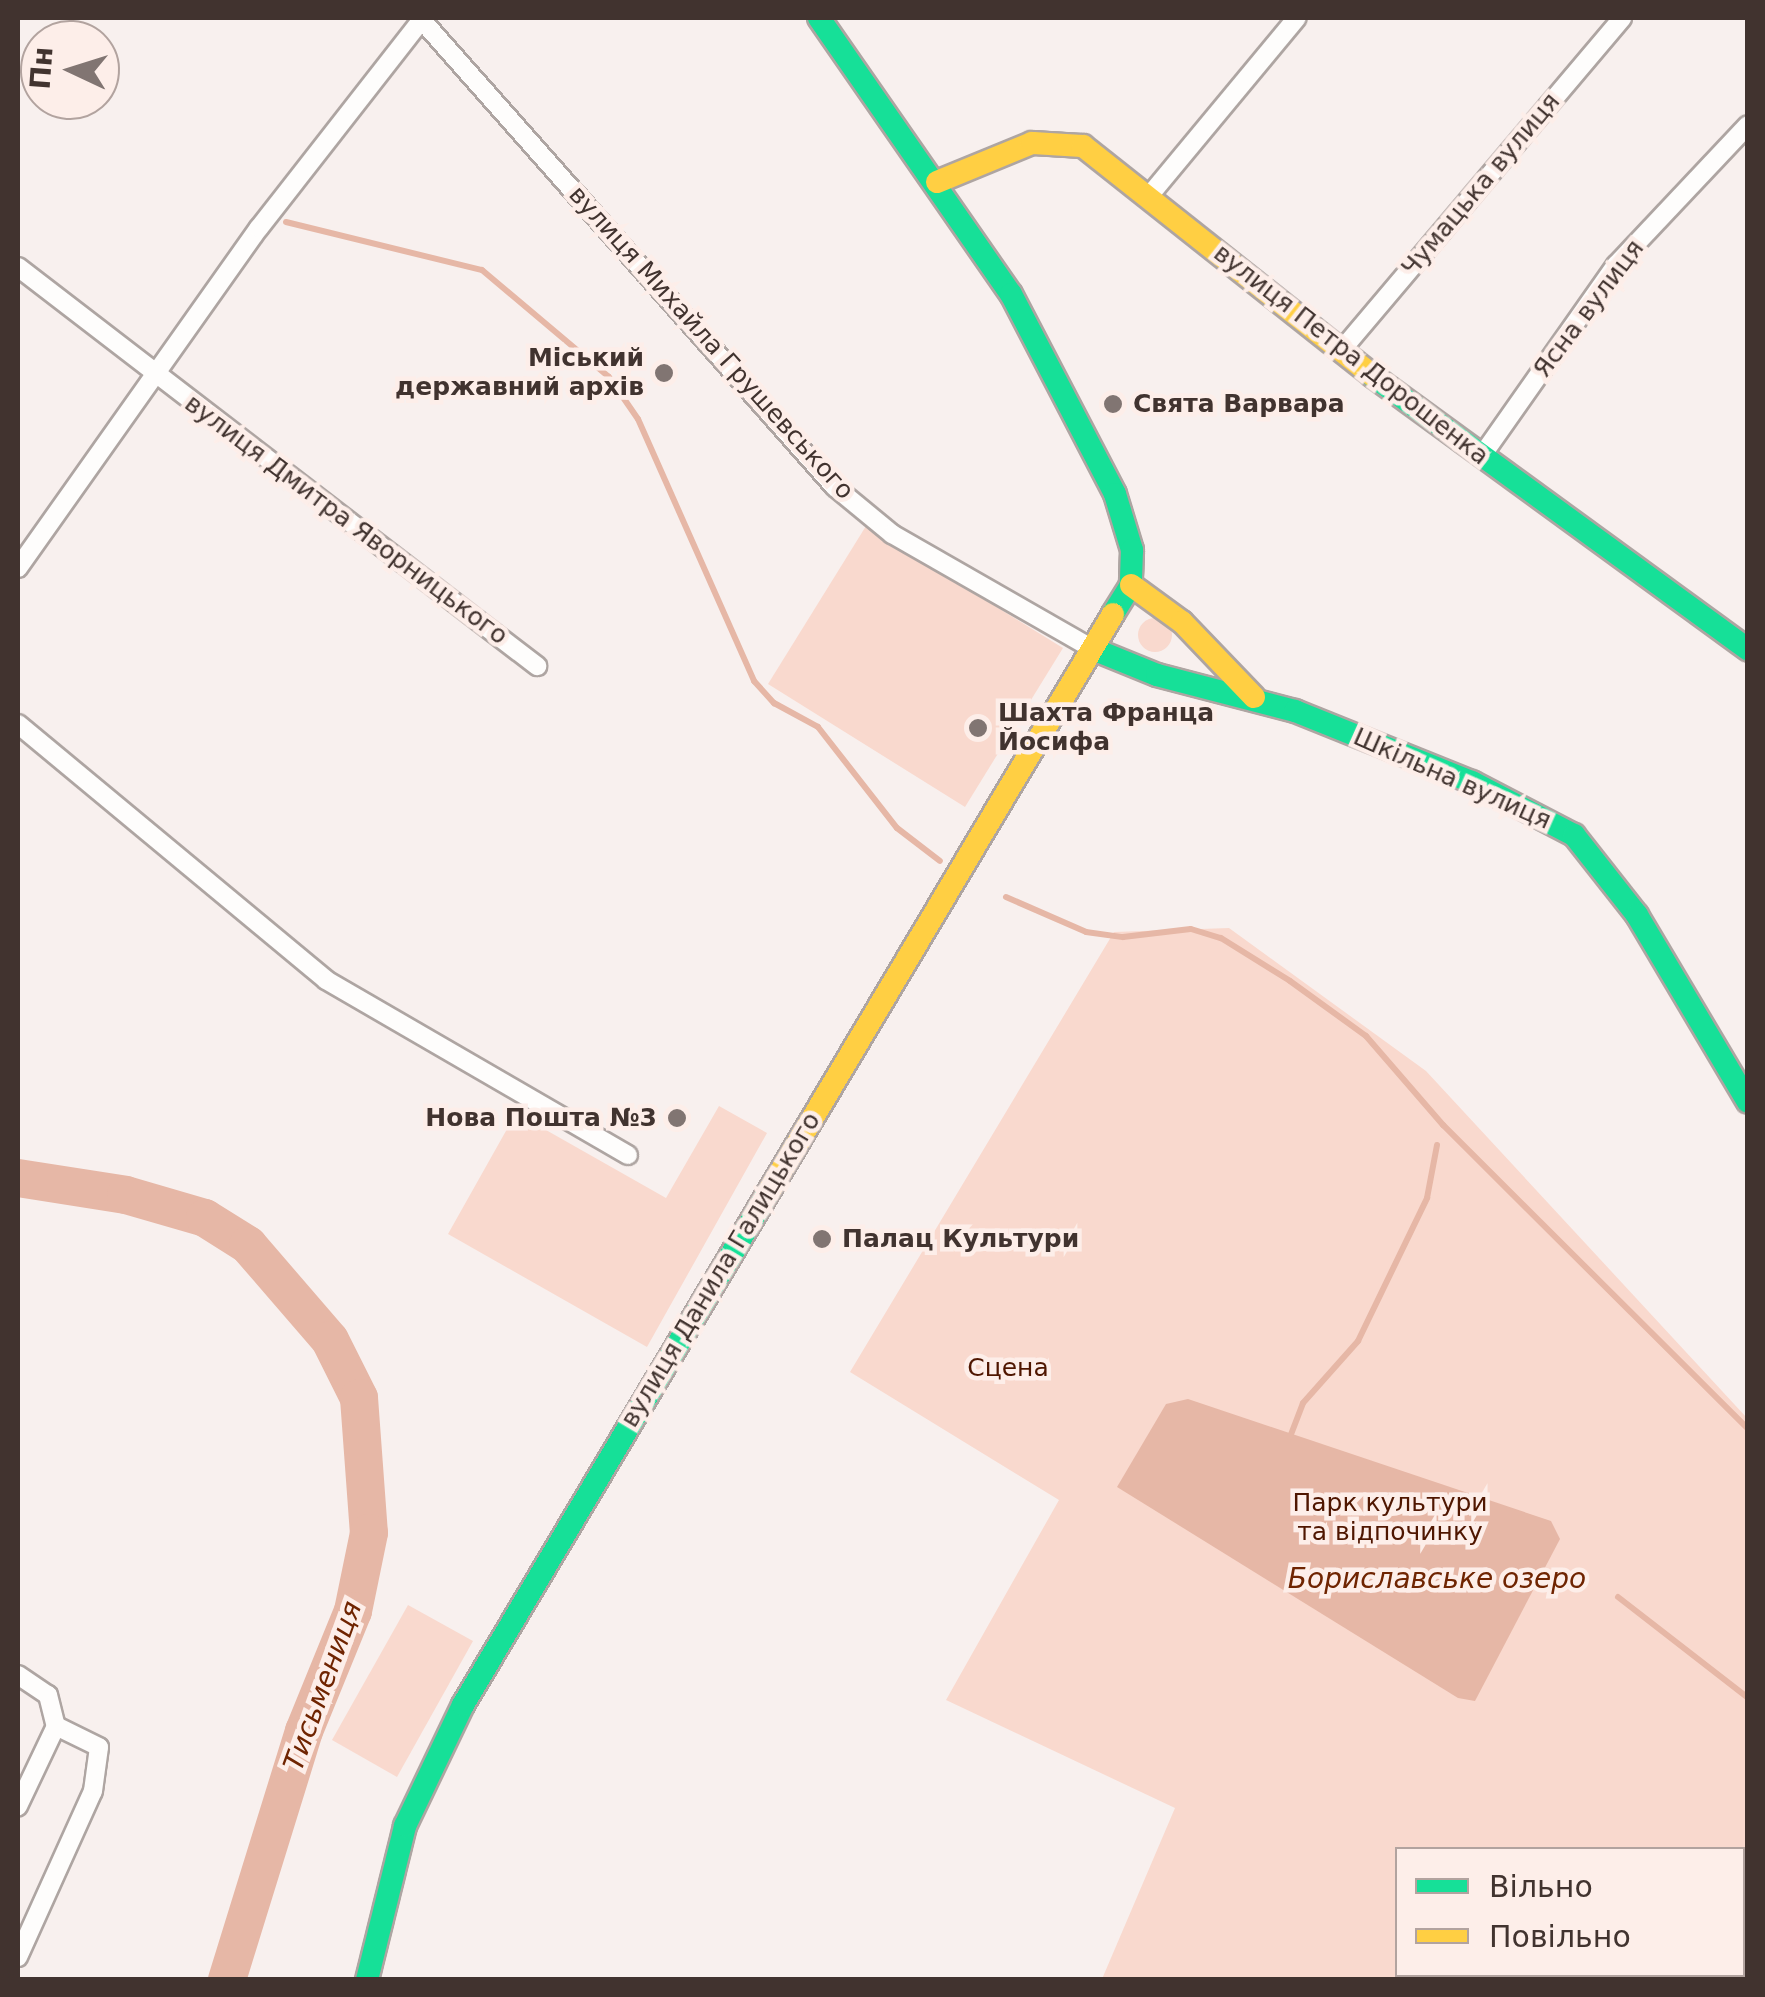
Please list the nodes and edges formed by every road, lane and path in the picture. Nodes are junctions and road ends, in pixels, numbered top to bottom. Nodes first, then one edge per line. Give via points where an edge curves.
1 (422, 18) edge
2 (819, 18) edge
3 (1297, 18) edge
4 (1622, 18) edge
5 (1748, 125) edge
6 (938, 182) junction
7 (1148, 196) junction
8 (18, 267) edge
9 (1340, 352) junction
10 (154, 374) junction
11 (1482, 457) junction
12 (18, 568) edge
13 (1131, 585) junction
14 (1093, 648) junction
15 (1748, 650) edge
16 (538, 666) dead end
17 (1254, 696) junction
18 (18, 724) edge
19 (1748, 1102) edge
20 (628, 1155) dead end
21 (18, 1675) edge
22 (56, 1726) junction
23 (18, 1806) edge
24 (18, 1957) edge
25 (367, 1980) edge

1 - 10 street
1 - 14 street, вулиця Михайла Грушевського via 835,487 892,534
2 - 6 main road
3 - 7 street
4 - 9 street, Чумацька вулиця
5 - 11 street, Ясна вулиця via 1616,265
6 - 7 main road, вулиця Петра Дорошенка via 1008,150 1057,140 1083,146
6 - 13 main road via 1011,294 1114,494 1132,550
7 - 9 main road, вулиця Петра Дорошенка
8 - 10 street, вулиця Дмитра Яворницького
9 - 11 main road, вулиця Петра Дорошенка
10 - 12 street
10 - 16 street, вулиця Дмитра Яворницького
11 - 15 main road, вулиця Петра Дорошенка
13 - 14 main road, вулиця Данила Галицького
13 - 17 main road, Шкільна вулиця via 1182,622
14 - 17 main road, Шкільна вулиця via 1157,675
14 - 25 main road, вулиця Данила Галицького via 463,1705 405,1826
17 - 19 main road, Шкільна вулиця via 1472,782 1574,835 1636,915
18 - 20 street via 326,980
21 - 22 street via 48,1695
22 - 23 street
22 - 24 street via 98,1747 93,1791

